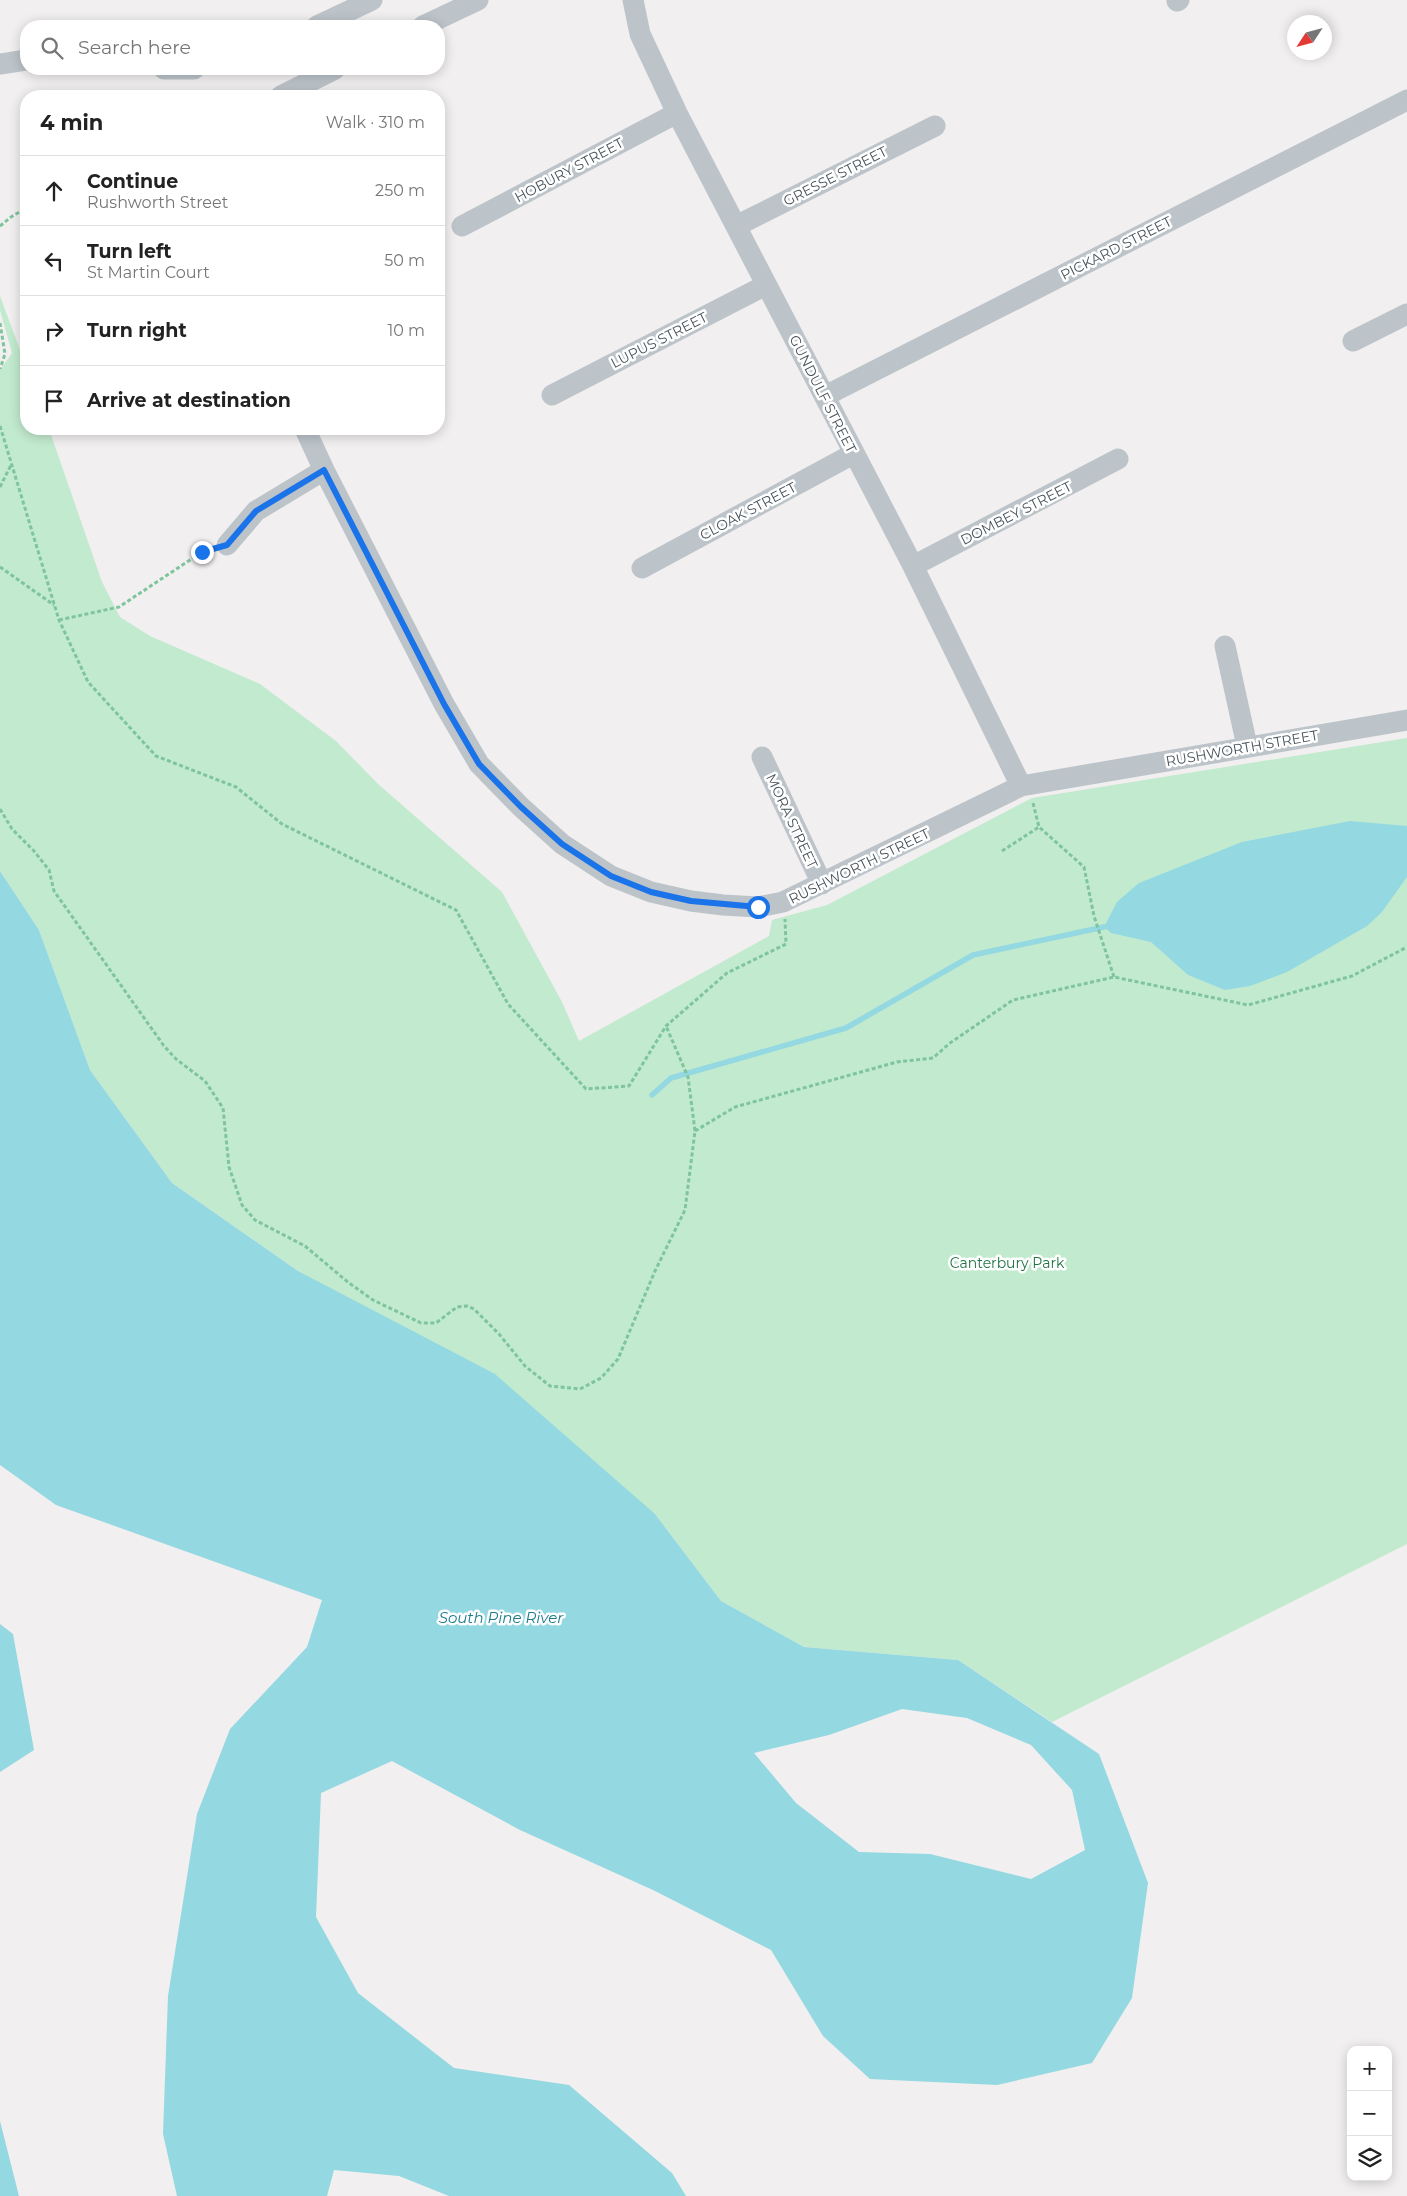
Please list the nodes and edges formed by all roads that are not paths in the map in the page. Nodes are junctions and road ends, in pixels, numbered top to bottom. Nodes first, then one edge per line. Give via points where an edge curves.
1 (372, 0) edge
2 (478, 0) edge
3 (633, 0) edge
4 (330, 20) edge
5 (436, 20) edge
6 (20, 61) edge
7 (0, 64) edge
8 (324, 75) edge
9 (293, 90) edge
10 (1407, 100) edge
11 (677, 113) junction
12 (935, 126) dead end
13 (462, 226) dead end
14 (736, 226) junction
15 (766, 285) junction
16 (1407, 314) edge
17 (1353, 341) dead end
18 (552, 395) dead end
19 (825, 396) junction
20 (308, 435) edge
21 (853, 454) junction
22 (1118, 460) dead end
23 (324, 470) junction
24 (227, 545) road end
25 (913, 566) junction
26 (642, 568) dead end
27 (1225, 646) dead end
28 (1407, 720) edge
29 (1247, 746) junction
30 (762, 757) dead end
31 (1027, 793) junction
32 (822, 884) junction

1 - 4 street
2 - 5 street
3 - 11 street, GUNDULF STREET via 640,34
6 - 7 street
8 - 9 street
10 - 19 street, PICKARD STREET
11 - 13 street, HOBURY STREET
11 - 14 street, GUNDULF STREET
12 - 14 street, GRESSE STREET
14 - 15 street, GUNDULF STREET
15 - 18 street, LUPUS STREET
15 - 19 street, GUNDULF STREET
16 - 17 street
19 - 21 street, GUNDULF STREET
20 - 23 street, RUSHWORTH STREET
21 - 25 street, GUNDULF STREET
21 - 26 street, CLOAK STREET
22 - 25 street, DOMBEY STREET
23 - 24 street via 256,511
23 - 32 street, RUSHWORTH STREET via 444,704 479,764 562,844 611,876 651,892 691,901 758,907 784,902
25 - 31 street, GUNDULF STREET
27 - 29 street
28 - 29 street, RUSHWORTH STREET
29 - 31 street, RUSHWORTH STREET
30 - 32 street, MORA STREET
31 - 32 street, RUSHWORTH STREET

